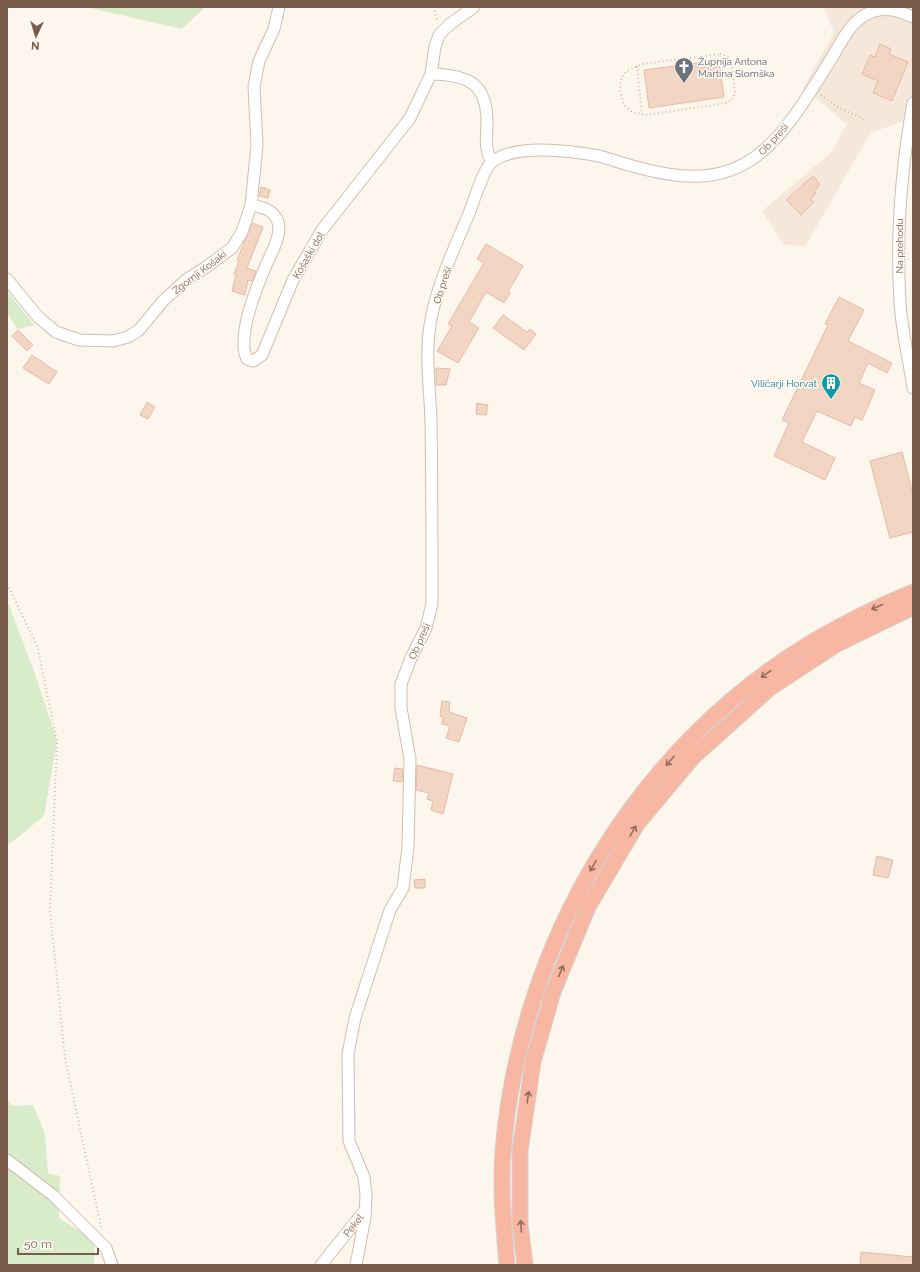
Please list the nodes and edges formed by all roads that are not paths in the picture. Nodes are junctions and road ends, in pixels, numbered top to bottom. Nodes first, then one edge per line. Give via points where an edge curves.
1 (279, 7) edge
2 (474, 7) edge
3 (913, 17) edge
4 (431, 74) junction
5 (913, 103) edge
6 (492, 162) junction
7 (251, 205) junction
8 (7, 279) edge
9 (913, 388) edge
10 (913, 592) edge
11 (913, 607) edge
12 (7, 1160) edge
13 (365, 1210) junction
14 (112, 1265) edge
15 (321, 1265) edge
16 (356, 1265) edge
17 (507, 1265) edge
18 (525, 1265) edge

1 - 7 street, Zgornji Košaki via 274,29 259,61 254,87 256,145
2 - 4 street, Košaški dol via 450,24 440,35 435,47
3 - 6 street, Ob preši via 894,9 866,14 850,30 777,138 756,157 733,170 695,178 674,176 600,156 552,150 507,155
4 - 6 street via 458,75 469,80 478,90 484,99 486,112 486,153
4 - 7 street, Košaški dol via 410,118 322,230 293,280 262,355 253,361 247,359 244,352 245,335 260,280 276,241 278,223 272,212
5 - 9 street, Na prehodu via 899,211 898,260 900,305
6 - 13 street, Ob preši via 480,184 441,284 430,328 428,377 431,418 432,604 426,628 401,684 402,716 410,758 408,847 403,888 390,910 355,1018 348,1054 350,1141 364,1177
7 - 8 street, Zgornji Košaki via 242,232 232,248 186,280 163,301 139,330 128,337 96,342 79,340 56,332 38,317
10 -> 17 highway via 872,610 814,641 762,676 678,751 642,794 606,844 574,899 550,952 525,1027 514,1076 503,1151
18 -> 11 highway via 520,1223 520,1152 533,1062 558,978 588,907 618,856 637,824 693,757 770,688 837,644
12 - 14 street via 54,1196 106,1248
13 - 15 street, Pekel
13 - 16 street, Pekel

